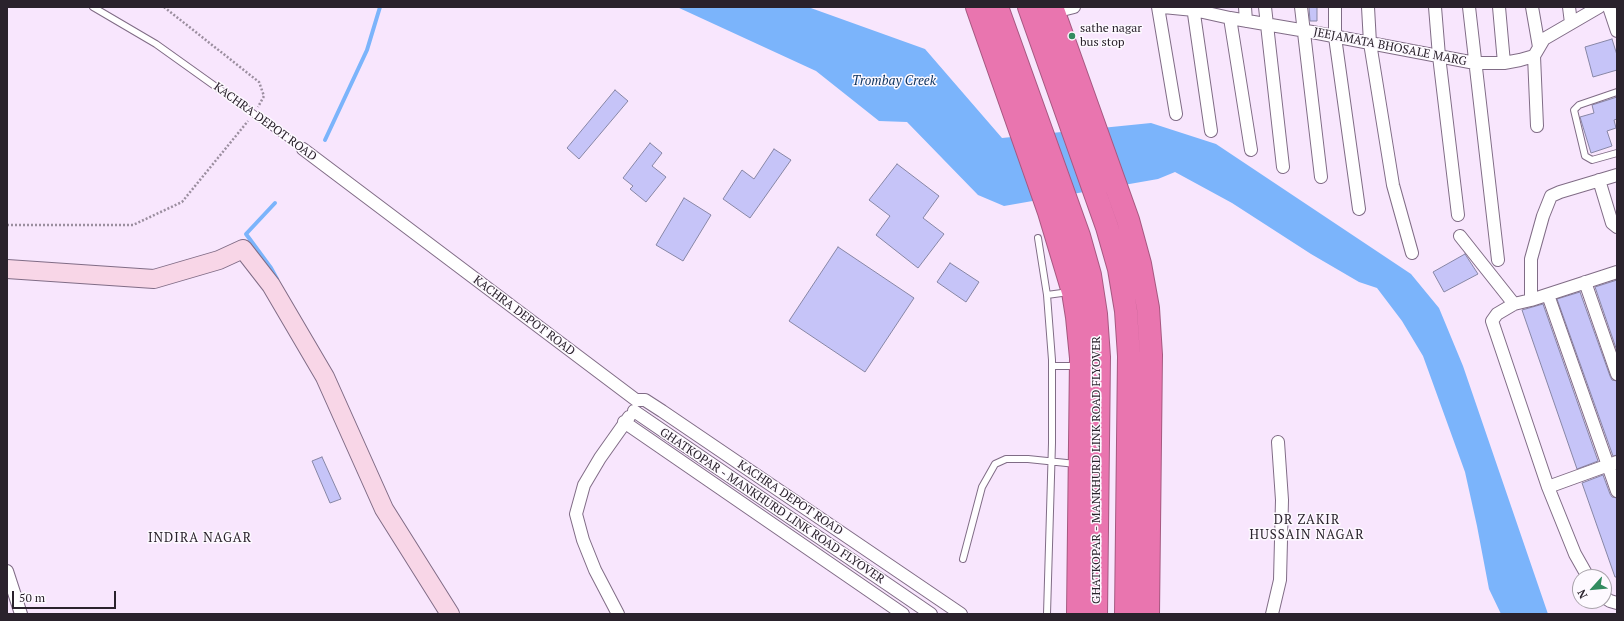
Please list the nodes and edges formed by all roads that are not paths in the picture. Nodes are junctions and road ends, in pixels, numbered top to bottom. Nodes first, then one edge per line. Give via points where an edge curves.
1 (93, 7) edge
2 (977, 7) edge
3 (997, 7) edge
4 (1029, 7) edge
5 (1158, 7) edge
6 (1163, 7) edge
7 (1245, 7) edge
8 (1265, 7) edge
9 (1301, 7) edge
10 (1335, 7) edge
11 (1368, 7) edge
12 (1435, 7) edge
13 (1469, 7) edge
14 (1499, 7) edge
15 (1532, 7) edge
16 (1569, 7) edge
17 (1599, 7) edge
18 (1194, 8) edge
19 (1060, 9) edge
20 (1612, 11) edge
21 (1230, 18) junction
22 (1246, 21) junction
23 (1571, 23) junction
24 (1266, 24) junction
25 (1302, 30) junction
26 (1617, 31) edge
27 (1336, 37) junction
28 (1370, 43) junction
29 (1536, 51) junction
30 (1439, 56) junction
31 (1475, 63) junction
32 (1504, 63) junction
33 (1617, 92) edge
34 (1176, 114) dead end
35 (1537, 126) dead end
36 (1211, 131) dead end
37 (303, 149) joint
38 (1251, 150) dead end
39 (1617, 153) edge
40 (1283, 167) dead end
41 (1617, 175) edge
42 (1321, 177) dead end
43 (1599, 180) junction
44 (1359, 209) dead end
45 (1458, 215) dead end
46 (1617, 227) edge
47 (1460, 236) dead end
48 (1038, 238) dead end
49 (1412, 253) dead end
50 (1498, 260) dead end
51 (7, 269) edge
52 (1617, 272) edge
53 (1585, 282) junction
54 (1073, 292) junction
55 (1047, 295) junction
56 (1548, 295) junction
57 (1531, 300) junction
58 (1514, 304) junction
59 (1052, 366) junction
60 (1080, 366) junction
61 (1617, 374) edge
62 (635, 406) junction
63 (624, 422) junction
64 (1278, 442) dead end
65 (1052, 461) junction
66 (1612, 463) edge
67 (1079, 464) junction
68 (1548, 487) junction
69 (1617, 490) edge
70 (963, 560) dead end
71 (1583, 569) edge
72 (7, 571) edge
73 (21, 614) edge
74 (450, 614) edge
75 (618, 614) edge
76 (903, 614) edge
77 (931, 614) edge
78 (961, 614) edge
79 (1047, 614) edge
80 (1078, 614) edge
81 (1096, 614) edge
82 (1126, 614) edge
83 (1148, 614) edge
84 (1272, 614) edge

1 - 37 lane, KACHRA DEPOT ROAD via 156,44
2 - 54 highway via 1049,212
3 - 81 highway, GHATKOPAR - MANKHURD LINK ROAD FLYOVER via 1090,276 1099,357
4 - 82 highway via 1107,227 1119,269 1126,311 1129,356
5 - 34 street
6 - 18 street, JEEJAMATA BHOSALE MARG
7 - 22 street
8 - 24 street
9 - 25 street
10 - 27 street
11 - 28 street
12 - 30 street
13 - 31 street
14 - 32 street
15 - 29 street
16 - 23 street
17 - 23 street, JEEJAMATA BHOSALE MARG
18 - 21 street, JEEJAMATA BHOSALE MARG
18 - 36 street
19 - 83 highway via 1076,73 1128,220 1148,308 1151,354
20 - 26 street
21 - 22 street, JEEJAMATA BHOSALE MARG
21 - 38 street
22 - 24 street, JEEJAMATA BHOSALE MARG
23 - 29 street, JEEJAMATA BHOSALE MARG via 1544,39
24 - 25 street, JEEJAMATA BHOSALE MARG
24 - 40 street
25 - 27 street, JEEJAMATA BHOSALE MARG
25 - 42 street
27 - 28 street, JEEJAMATA BHOSALE MARG
27 - 44 street
28 - 30 street, JEEJAMATA BHOSALE MARG
28 - 49 street via 1393,185
29 - 32 street, JEEJAMATA BHOSALE MARG via 1520,60
29 - 35 street
30 - 31 street, JEEJAMATA BHOSALE MARG
30 - 45 street
31 - 32 street, JEEJAMATA BHOSALE MARG
31 - 50 street
33 - 39 lane via 1579,105 1574,110 1585,156 1592,160
37 - 62 street, KACHRA DEPOT ROAD
41 - 43 street
43 - 46 street via 1612,223
43 - 57 street via 1552,196 1542,216 1531,260
47 - 58 street
48 - 55 lane
51 - 74 street via 154,279 219,260 243,249 271,284 325,377 384,509
52 - 53 street
53 - 56 street
53 - 61 street
54 - 55 lane
54 - 60 highway via 1078,317
55 - 59 lane
56 - 57 street
56 - 66 street
57 - 58 street
58 - 68 street via 1497,314 1492,322
59 - 60 lane
59 - 65 lane
60 - 67 highway
62 - 63 street
62 - 77 street, GHATKOPAR - MANKHURD LINK ROAD FLYOVER
62 - 78 street, KACHRA DEPOT ROAD via 645,400
63 - 75 street via 584,485 576,514 595,570
63 - 76 street
64 - 84 street via 1282,500 1280,580
65 - 67 lane
65 - 70 lane via 1006,459 995,464 982,487
65 - 79 lane
66 - 68 street
66 - 69 street
67 - 80 highway
68 - 71 street
72 - 73 street

